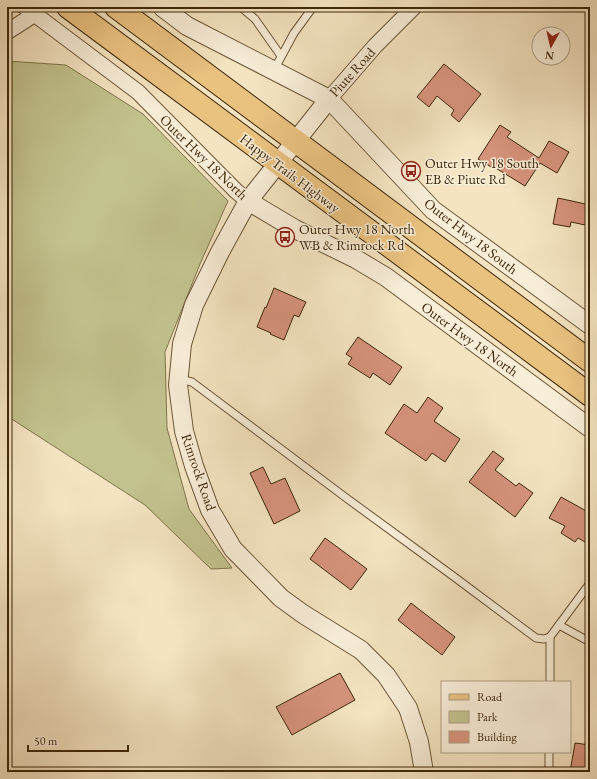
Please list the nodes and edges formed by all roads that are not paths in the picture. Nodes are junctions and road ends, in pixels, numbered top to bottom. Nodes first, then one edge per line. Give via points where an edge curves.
1 (68, 7) edge
2 (116, 7) edge
3 (162, 7) edge
4 (241, 7) edge
5 (313, 7) edge
6 (414, 7) edge
7 (30, 11) edge
8 (7, 32) edge
9 (277, 63) junction
10 (329, 98) junction
11 (295, 141) junction
12 (278, 164) junction
13 (248, 201) junction
14 (590, 326) edge
15 (590, 361) edge
16 (179, 379) junction
17 (590, 395) edge
18 (590, 428) edge
19 (590, 583) edge
20 (559, 625) junction
21 (550, 638) junction
22 (590, 642) edge
23 (550, 681) edge
24 (549, 753) edge
25 (424, 772) edge
26 (548, 772) edge

1 - 12 main road, Happy Trails Highway
2 - 11 main road, Happy Trails Highway
3 - 9 street, Outer Hwy 18 South via 187,26
4 - 9 lane via 255,18
5 - 9 lane
6 - 10 street, Piute Road
7 - 8 street
7 - 13 street, Outer Hwy 18 North via 138,92
9 - 10 street, Outer Hwy 18 South
10 - 11 street, Piute Road
10 - 14 street, Outer Hwy 18 South via 433,210
11 - 12 street, Rimrock Road
11 - 15 main road, Happy Trails Highway
12 - 13 street, Rimrock Road
12 - 17 main road, Happy Trails Highway
13 - 16 street, Rimrock Road via 194,305 182,344
13 - 18 street, Outer Hwy 18 North via 295,230 356,259 386,277
16 - 21 lane via 192,382 532,636
16 - 25 street, Rimrock Road via 184,431 194,466 210,510 233,548 281,598 361,650 386,675 408,708 419,742
19 - 20 lane
20 - 21 lane
20 - 22 lane
21 - 23 lane
24 - 26 lane

